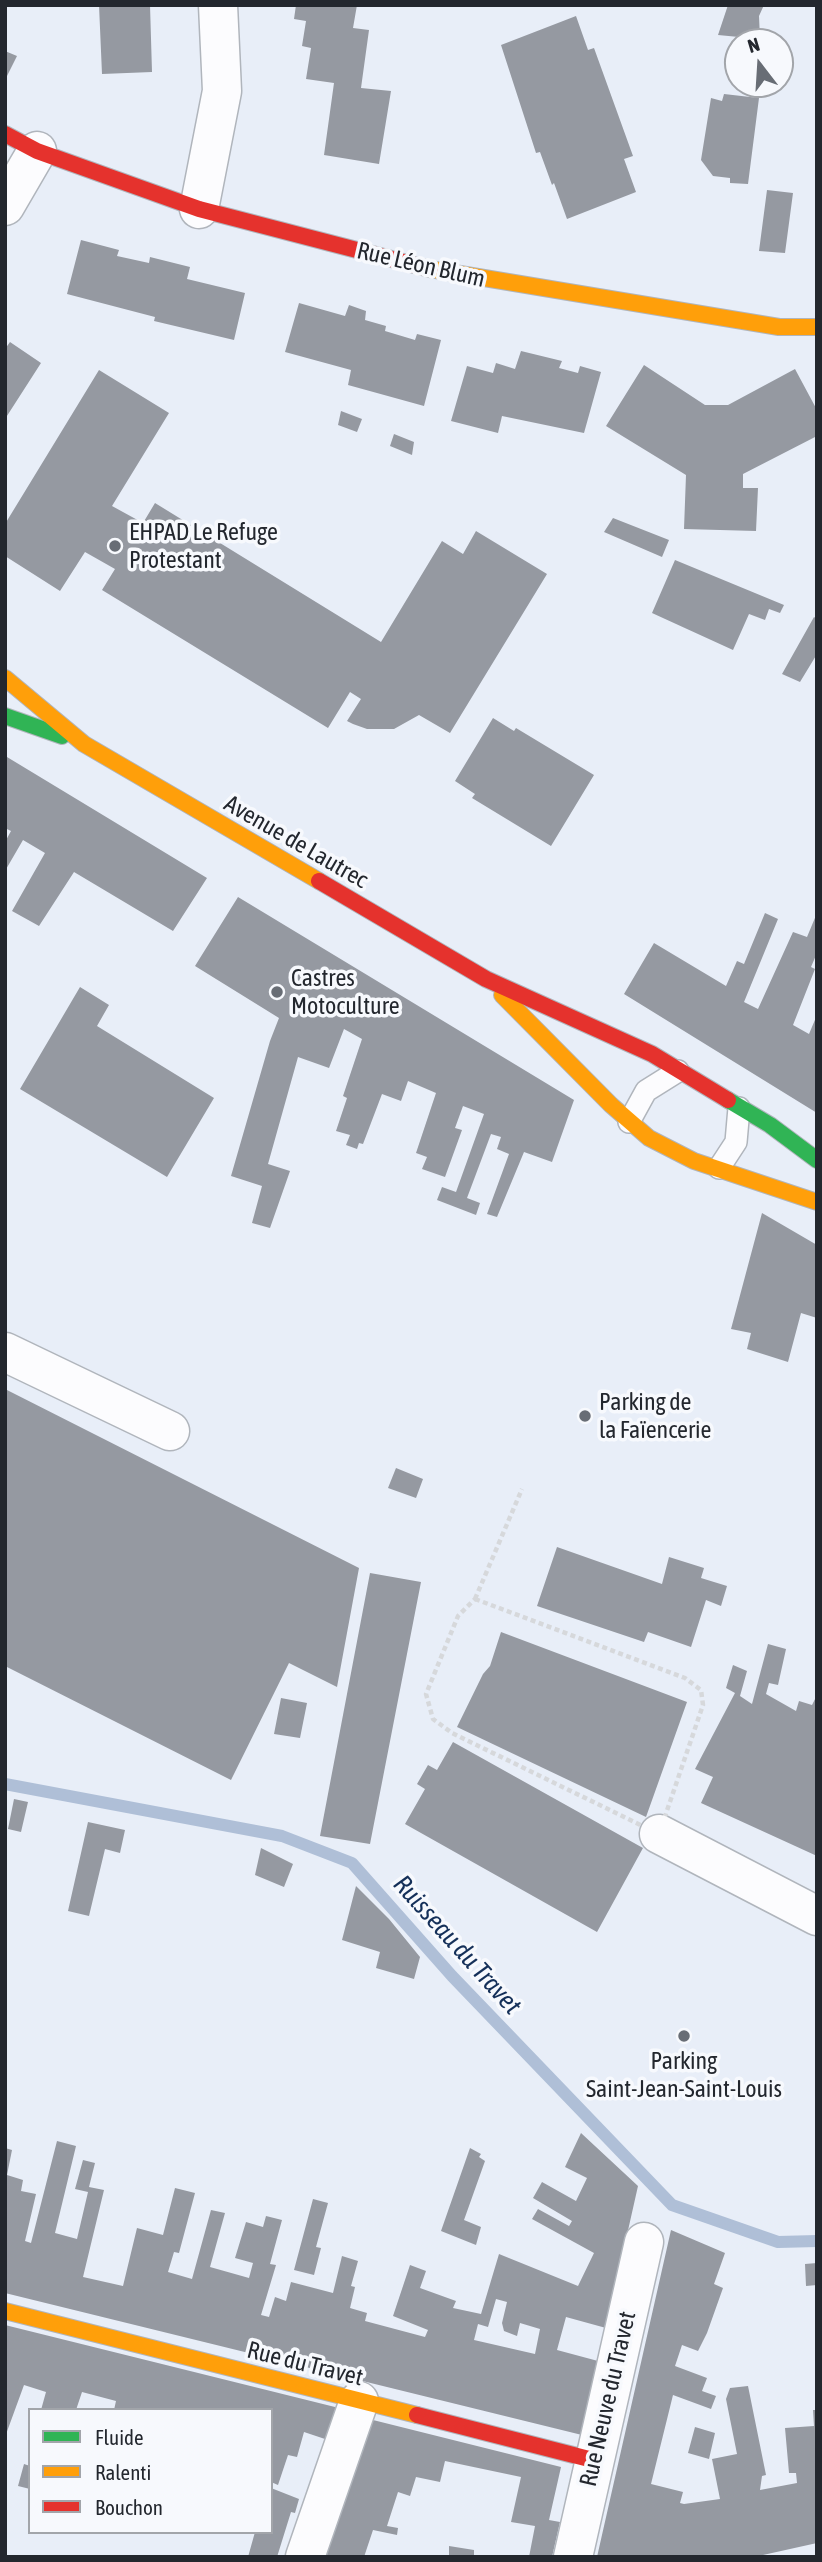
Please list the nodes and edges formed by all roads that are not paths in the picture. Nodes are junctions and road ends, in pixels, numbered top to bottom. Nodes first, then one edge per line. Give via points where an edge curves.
1 (219, 5) edge
2 (21, 142) edge
3 (5, 206) edge
4 (199, 209) junction
5 (817, 327) edge
6 (5, 678) edge
7 (5, 716) edge
8 (84, 744) junction
9 (486, 979) junction
10 (678, 1070) junction
11 (739, 1108) junction
12 (629, 1122) junction
13 (817, 1160) edge
14 (719, 1168) junction
15 (817, 1202) edge
16 (5, 1352) edge
17 (170, 1431) dead end
18 (659, 1834) road end
19 (817, 1916) edge
20 (644, 2242) dead end
21 (5, 2311) edge
22 (359, 2401) junction
23 (593, 2460) junction
24 (304, 2557) edge
25 (573, 2557) edge

1 - 4 street via 222,90
2 - 3 street, Rue Léon Blum
2 - 4 main road, Rue Léon Blum
4 - 5 main road, Rue Léon Blum via 451,275 779,327
6 - 8 main road, Avenue de Lautrec
7 - 8 main road, Avenue de Lautrec
8 - 9 main road, Avenue de Lautrec
9 - 10 main road, Avenue de Lautrec
9 - 12 main road, Avenue de Lautrec
10 - 11 main road, Avenue de Lautrec
10 - 12 lane via 646,1091
11 - 13 main road, Avenue de Lautrec
11 - 14 lane via 736,1142
12 - 14 main road, Avenue de Lautrec via 672,1153
14 - 15 main road, Avenue de Lautrec
16 - 17 street
18 - 19 street
20 - 23 street, Rue Neuve du Travet
21 - 22 main road, Rue du Travet
22 - 23 main road, Rue du Travet
22 - 24 street
23 - 25 street, Rue Neuve du Travet

